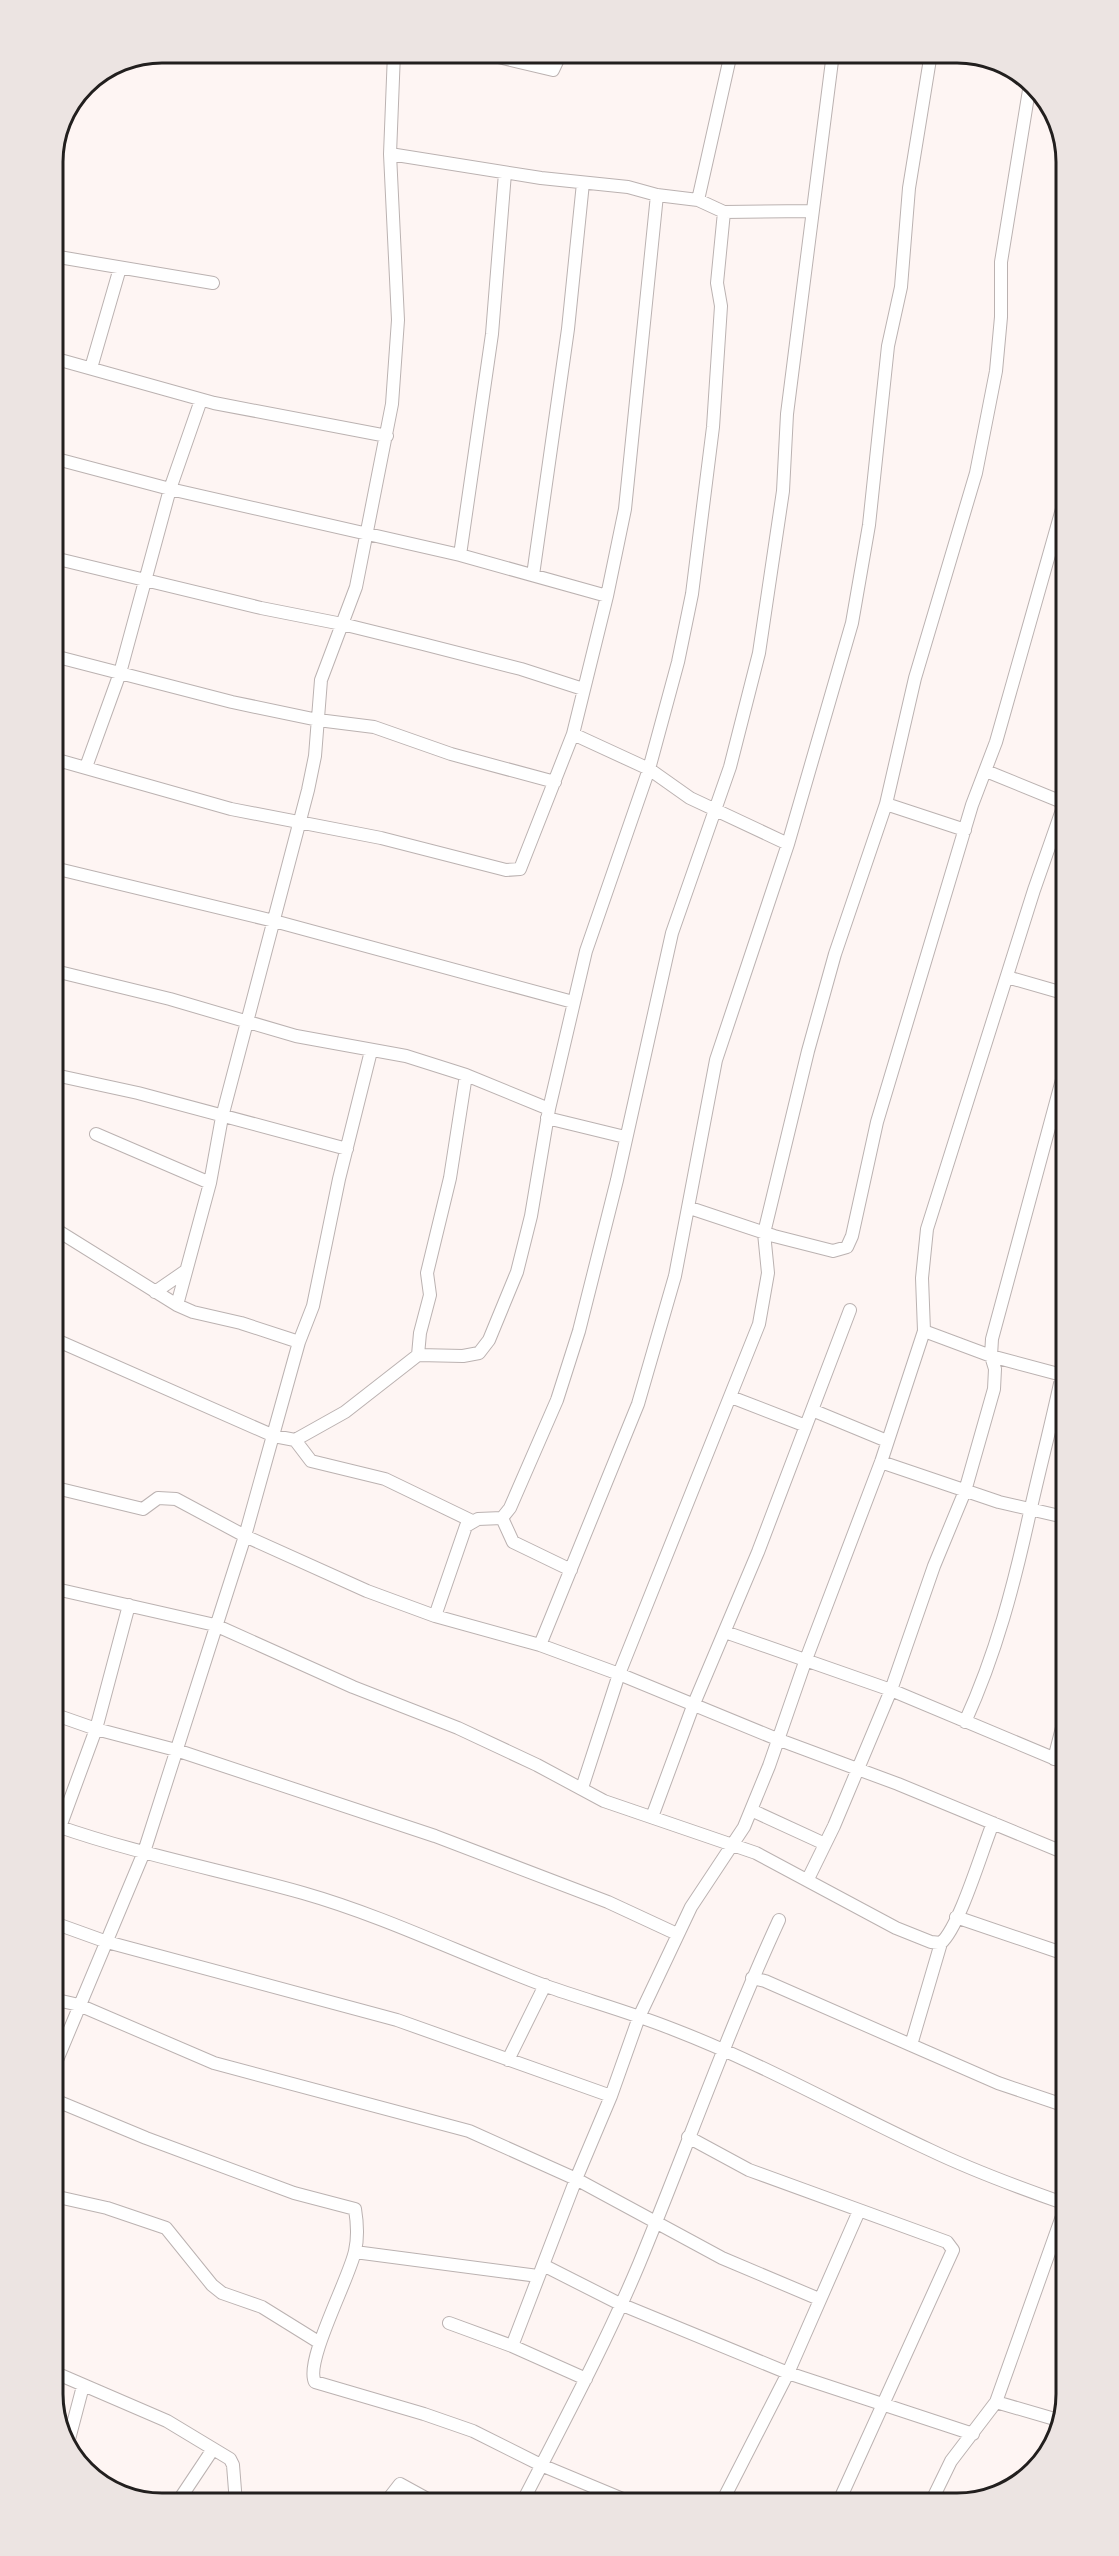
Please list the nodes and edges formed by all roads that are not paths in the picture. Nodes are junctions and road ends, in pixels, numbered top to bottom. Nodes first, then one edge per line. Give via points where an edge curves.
1 (394, 63) edge
2 (524, 63) edge
3 (556, 63) edge
4 (729, 63) edge
5 (832, 63) edge
6 (929, 63) edge
7 (1028, 94) edge
8 (390, 154) junction
9 (505, 173) junction
10 (583, 183) junction
11 (657, 195) junction
12 (698, 200) junction
13 (812, 211) junction
14 (724, 212) junction
15 (63, 258) edge
16 (120, 268) junction
17 (213, 283) dead end
18 (63, 361) edge
19 (91, 368) junction
20 (201, 400) junction
21 (387, 436) junction
22 (63, 461) edge
23 (170, 489) junction
24 (1056, 531) edge
25 (368, 533) junction
26 (460, 555) junction
27 (63, 560) edge
28 (533, 575) junction
29 (146, 579) junction
30 (607, 596) junction
31 (342, 624) junction
32 (63, 658) edge
33 (120, 673) junction
34 (583, 689) junction
35 (318, 720) junction
36 (573, 734) junction
37 (63, 761) edge
38 (86, 767) junction
39 (649, 769) junction
40 (986, 771) junction
41 (555, 782) junction
42 (1056, 800) edge
43 (886, 804) junction
44 (716, 811) junction
45 (299, 822) junction
46 (1056, 829) edge
47 (965, 830) junction
48 (788, 844) junction
49 (63, 869) edge
50 (274, 921) junction
51 (63, 973) edge
52 (1008, 977) junction
53 (1056, 991) edge
54 (573, 1002) junction
55 (248, 1021) junction
56 (371, 1051) junction
57 (466, 1075) junction
58 (63, 1077) edge
59 (1056, 1103) edge
60 (548, 1113) junction
61 (222, 1117) junction
62 (96, 1134) dead end
63 (626, 1137) junction
64 (347, 1149) junction
65 (210, 1183) junction
66 (690, 1209) junction
67 (63, 1233) edge
68 (764, 1233) junction
69 (184, 1272) junction
70 (155, 1292) junction
71 (177, 1305) junction
72 (850, 1310) dead end
73 (924, 1331) junction
74 (299, 1342) junction
75 (63, 1343) edge
76 (418, 1355) junction
77 (991, 1356) junction
78 (1056, 1369) edge
79 (731, 1397) junction
80 (812, 1410) junction
81 (1056, 1411) edge
82 (806, 1426) junction
83 (274, 1436) junction
84 (295, 1440) junction
85 (887, 1441) junction
86 (881, 1462) junction
87 (63, 1490) edge
88 (964, 1491) junction
89 (1030, 1510) junction
90 (1056, 1515) edge
91 (502, 1518) junction
92 (472, 1521) junction
93 (245, 1536) junction
94 (571, 1570) junction
95 (63, 1591) edge
96 (129, 1605) junction
97 (435, 1616) junction
98 (215, 1625) junction
99 (725, 1632) junction
100 (540, 1645) junction
101 (804, 1662) junction
102 (619, 1674) junction
103 (891, 1690) junction
104 (693, 1706) junction
105 (63, 1717) edge
106 (965, 1722) junction
107 (96, 1729) junction
108 (777, 1739) junction
109 (176, 1750) junction
110 (1056, 1760) edge
111 (858, 1769) junction
112 (582, 1788) junction
113 (751, 1810) junction
114 (63, 1814) edge
115 (652, 1817) junction
116 (993, 1823) junction
117 (63, 1828) edge
118 (734, 1844) junction
119 (825, 1844) junction
120 (1056, 1849) edge
121 (144, 1852) junction
122 (808, 1879) junction
123 (956, 1917) junction
124 (779, 1920) dead end
125 (63, 1926) edge
126 (676, 1934) junction
127 (107, 1942) junction
128 (941, 1942) junction
129 (1056, 1951) edge
130 (752, 1978) junction
131 (545, 1985) junction
132 (63, 2001) edge
133 (79, 2005) junction
134 (639, 2017) junction
135 (63, 2045) edge
136 (911, 2045) junction
137 (723, 2050) junction
138 (508, 2060) junction
139 (611, 2096) junction
140 (63, 2103) edge
141 (1056, 2103) edge
142 (688, 2137) junction
143 (576, 2179) junction
144 (63, 2198) edge
145 (1056, 2201) edge
146 (859, 2211) junction
147 (656, 2221) junction
148 (1056, 2233) edge
149 (355, 2252) junction
150 (540, 2270) junction
151 (819, 2299) junction
152 (620, 2304) junction
153 (449, 2323) dead end
154 (320, 2343) junction
155 (512, 2346) junction
156 (788, 2373) junction
157 (63, 2376) edge
158 (586, 2379) junction
159 (83, 2386) junction
160 (996, 2402) junction
161 (883, 2406) junction
162 (1052, 2419) edge
163 (71, 2433) edge
164 (973, 2434) junction
165 (213, 2449) junction
166 (541, 2465) junction
167 (184, 2493) edge
168 (235, 2493) edge
169 (393, 2493) edge
170 (416, 2493) edge
171 (527, 2493) edge
172 (608, 2493) edge
173 (727, 2493) edge
174 (843, 2493) edge
175 (936, 2493) edge

1 - 8 street
2 - 3 street via 553,70
4 - 12 street
5 - 13 street
6 - 48 street via 910,177 901,287 888,346 869,525 852,623
7 - 43 street via 1002,262 996,371 987,421 965,512 915,678
8 - 9 street
8 - 21 street via 398,320
9 - 10 street
9 - 26 street via 492,334
10 - 11 street via 628,187
10 - 28 street via 568,328
11 - 12 street
11 - 30 street via 625,509
12 - 14 street
13 - 14 street
13 - 44 street via 787,414 783,491 765,620 741,731
14 - 39 street via 717,283 721,306 719,347 704,513 682,639
15 - 16 street
16 - 17 street
16 - 19 street
18 - 19 street
19 - 20 street
20 - 21 street
20 - 23 street
21 - 25 street
22 - 23 street
23 - 25 street
23 - 29 street
24 - 40 street
25 - 26 street
25 - 31 street via 356,587
26 - 28 street
27 - 29 street
28 - 30 street
29 - 31 street
29 - 33 street
30 - 34 street
31 - 34 street via 521,669
31 - 35 street via 321,680
32 - 33 street
33 - 35 street
33 - 38 street
34 - 36 street
35 - 41 street via 374,727 451,754
35 - 45 street via 315,756
36 - 39 street
36 - 41 street
37 - 38 street
38 - 45 street via 231,809
39 - 44 street
39 - 54 street via 586,951
40 - 42 street
40 - 47 street
41 - 45 street via 520,869 515,871
43 - 47 street
43 - 68 street via 835,954
44 - 48 street
44 - 63 street via 672,933
45 - 50 street
46 - 52 street
47 - 68 street via 877,1122 847,1247 833,1251
48 - 66 street via 716,1060
49 - 50 street
50 - 54 street
50 - 55 street
51 - 55 street
52 - 53 street
52 - 73 street via 927,1229 922,1278
54 - 60 street
55 - 56 street via 296,1036
55 - 61 street
56 - 57 street via 406,1056
56 - 64 street
57 - 60 street
57 - 76 street via 450,1178 427,1273 430,1295
58 - 61 street
59 - 77 street via 992,1339
60 - 63 street
60 - 76 street via 531,1216 517,1272 489,1340 479,1353
61 - 64 street
61 - 65 street
62 - 65 street
63 - 91 street via 585,1310 557,1400 510,1508
64 - 74 street via 313,1306
65 - 69 street
66 - 68 street
66 - 94 street via 638,1404
67 - 70 street
68 - 79 street via 768,1272 765,1295 759,1324
69 - 70 street
69 - 71 street
70 - 71 street
71 - 74 street
72 - 80 street
73 - 77 street
73 - 85 street
74 - 83 street
75 - 83 street
76 - 84 street via 345,1412
77 - 78 street
77 - 88 street via 994,1389
79 - 82 street
79 - 102 street
80 - 82 street
80 - 85 street
81 - 89 street
82 - 99 street
83 - 84 street
83 - 93 street
84 - 92 street via 310,1461 385,1479
85 - 86 street
86 - 88 street
86 - 101 street
87 - 93 street via 143,1509 158,1498 176,1499
88 - 89 street
88 - 103 street
89 - 90 street
89 - 106 street via 1000,1635
91 - 92 street
91 - 94 street via 513,1542
92 - 97 street via 460,1539
93 - 97 street via 367,1591
93 - 98 street
94 - 100 street
95 - 96 street
96 - 98 street
96 - 107 street
97 - 100 street
98 - 109 street
98 - 112 street via 353,1687 458,1728
99 - 101 street
99 - 104 street
100 - 102 street
101 - 103 street
101 - 108 street
102 - 104 street
102 - 112 street
103 - 106 street
103 - 111 street
104 - 108 street
104 - 115 street
105 - 107 street
106 - 110 street
107 - 109 street
107 - 114 street
108 - 111 street
108 - 113 street
109 - 121 street
109 - 126 street via 534,1873
111 - 116 street
111 - 119 street
112 - 115 street via 604,1801
113 - 118 street
113 - 119 street
115 - 118 street
116 - 120 street
116 - 123 street
117 - 121 street
118 - 122 street
118 - 126 street
119 - 122 street
121 - 127 street
121 - 131 street via 304,1893
122 - 128 street via 896,1928
123 - 128 street via 948,1937
123 - 129 street
124 - 130 street
125 - 127 street
126 - 134 street
127 - 133 street
127 - 138 street via 397,2020
128 - 136 street
130 - 136 street
130 - 137 street
131 - 134 street
131 - 138 street
132 - 133 street
133 - 135 street
133 - 143 street via 214,2063 469,2131
134 - 137 street
134 - 139 street
136 - 141 street via 998,2083
137 - 142 street
137 - 145 street via 929,2150
138 - 139 street
139 - 143 street
140 - 149 street via 294,2193 355,2209
142 - 146 street via 749,2170
142 - 147 street
143 - 147 street
143 - 150 street
144 - 154 street via 98,2205 166,2228 212,2286 262,2307
146 - 151 street
146 - 161 street via 946,2242 953,2250
147 - 151 street via 722,2258
147 - 152 street
148 - 160 street
149 - 150 street
149 - 154 street
150 - 152 street
150 - 155 street
151 - 156 street
152 - 156 street
152 - 158 street
153 - 155 street
154 - 166 street via 311,2375 315,2382 434,2417
155 - 158 street
156 - 161 street
156 - 173 street
157 - 159 street
158 - 166 street
159 - 163 street
159 - 165 street via 167,2421
160 - 162 street
160 - 164 street
161 - 164 street
161 - 174 street
164 - 175 street via 951,2462
165 - 167 street
165 - 168 street via 230,2459
166 - 171 street
166 - 172 street
169 - 170 street via 400,2484

